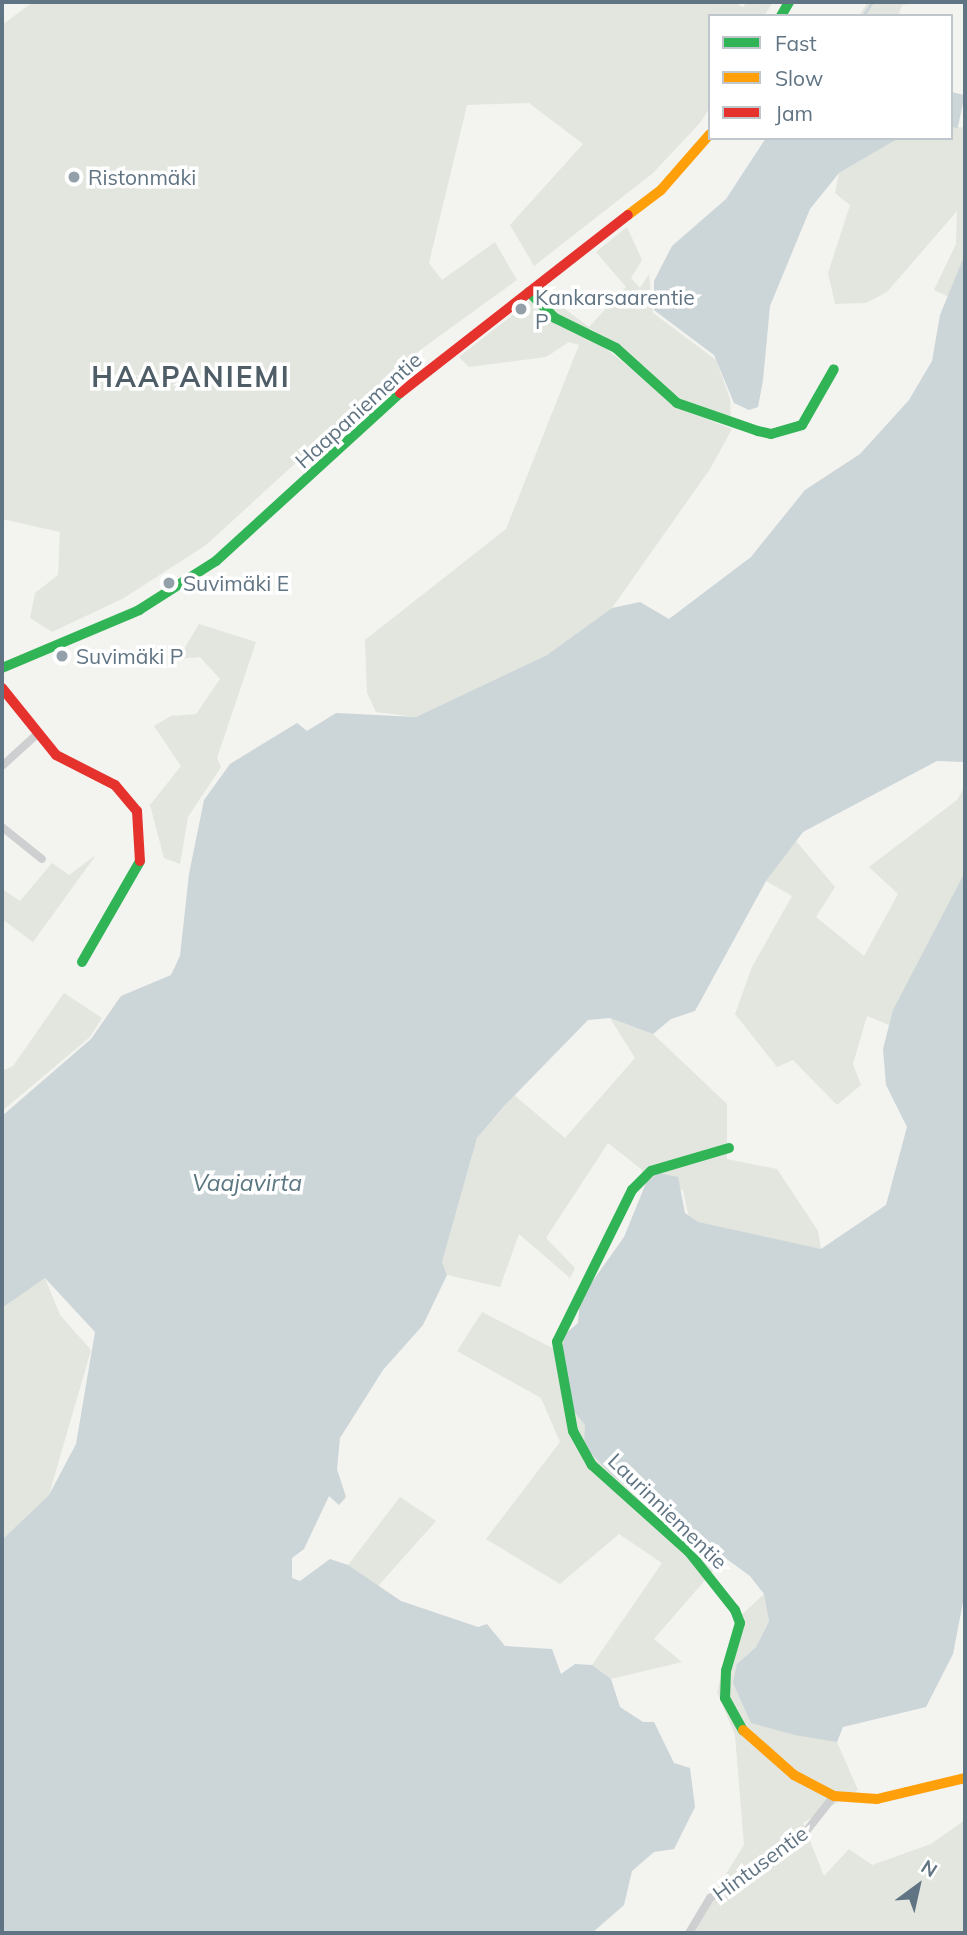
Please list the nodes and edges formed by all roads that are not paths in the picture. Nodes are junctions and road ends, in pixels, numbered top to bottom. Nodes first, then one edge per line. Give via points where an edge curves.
1 (708, 136) edge
2 (529, 292) junction
3 (834, 369) dead end
4 (2, 668) edge
5 (2, 688) edge
6 (35, 736) junction
7 (2, 766) edge
8 (2, 827) edge
9 (42, 859) dead end
10 (82, 962) dead end
11 (729, 1148) dead end
12 (965, 1777) edge
13 (834, 1796) junction
14 (689, 1933) edge

1 - 2 street, Haapaniementie via 661,190
2 - 3 street via 555,318 616,348 677,403 758,431 771,434 802,425
2 - 4 street, Haapaniementie via 396,397 281,506 206,568 139,610
5 - 6 street
6 - 7 street
6 - 10 street via 75,768 115,785 137,811 140,867
8 - 9 street
11 - 13 street, Laurinniementie via 651,1171 639,1181 559,1335 557,1360 573,1431 592,1465 688,1552 734,1610 740,1623 724,1686 732,1716 765,1753
12 - 13 street, Laurinniementie via 877,1800
13 - 14 street, Hintusentie via 803,1834 773,1860 710,1898

